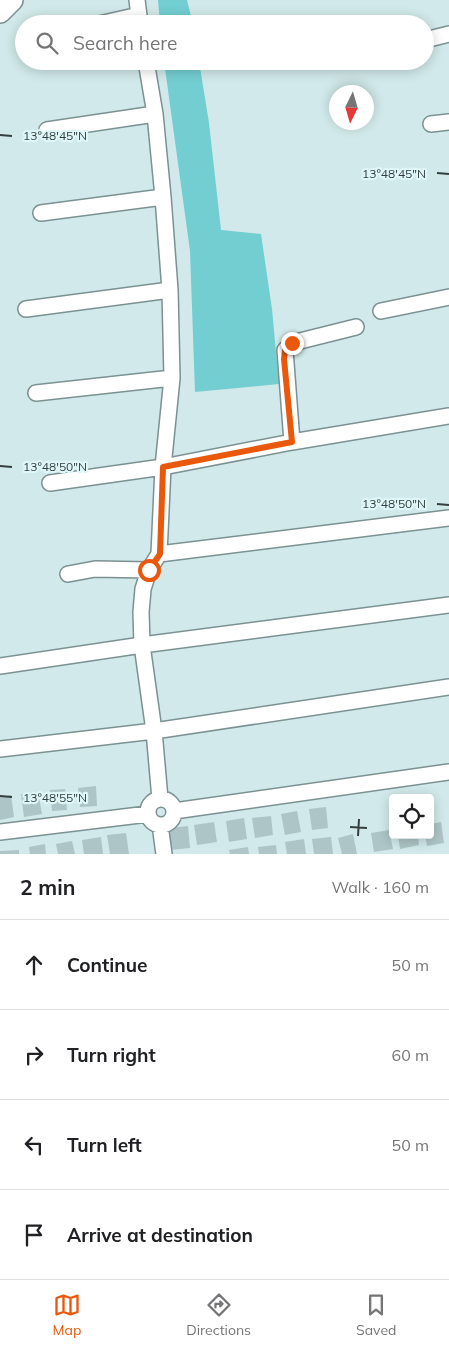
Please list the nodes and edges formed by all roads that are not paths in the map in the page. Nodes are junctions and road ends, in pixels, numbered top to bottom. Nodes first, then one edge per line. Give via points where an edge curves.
1 (12, 0) edge
2 (138, 8) edge
3 (0, 12) edge
4 (121, 15) edge
5 (449, 34) edge
6 (434, 38) edge
7 (147, 70) edge
8 (154, 114) junction
9 (449, 122) edge
10 (431, 124) dead end
11 (47, 130) dead end
12 (163, 197) junction
13 (41, 213) dead end
14 (170, 290) junction
15 (449, 297) edge
16 (26, 309) dead end
17 (381, 311) dead end
18 (356, 327) dead end
19 (172, 378) junction
20 (36, 393) dead end
21 (449, 416) edge
22 (292, 442) junction
23 (163, 467) junction
24 (50, 483) dead end
25 (449, 518) edge
26 (160, 554) junction
27 (149, 570) junction
28 (68, 574) dead end
29 (449, 605) edge
30 (142, 645) junction
31 (0, 666) edge
32 (449, 687) edge
33 (154, 731) junction
34 (0, 749) edge
35 (449, 772) edge
36 (160, 799) junction
37 (174, 811) junction
38 (148, 814) junction
39 (160, 825) junction
40 (0, 832) edge
41 (164, 854) edge

1 - 3 street
2 - 4 street
5 - 6 street
7 - 8 street
8 - 11 street
8 - 12 street
9 - 10 street
12 - 13 street
12 - 14 street
14 - 16 street
14 - 19 street
15 - 17 street
18 - 22 street via 292,343 285,350
19 - 20 street
19 - 23 street
21 - 22 street
22 - 23 street
23 - 24 street
23 - 26 street
25 - 26 street
26 - 27 street
27 - 28 street via 95,569
27 - 30 street via 142,589
29 - 30 street
30 - 31 street
30 - 33 street
32 - 33 street
33 - 34 street
33 - 36 street
35 - 37 street
36 - 37 street via 172,804
36 - 38 street via 150,804
37 - 39 street via 168,824
38 - 39 street via 152,822
38 - 40 street
39 - 41 street

